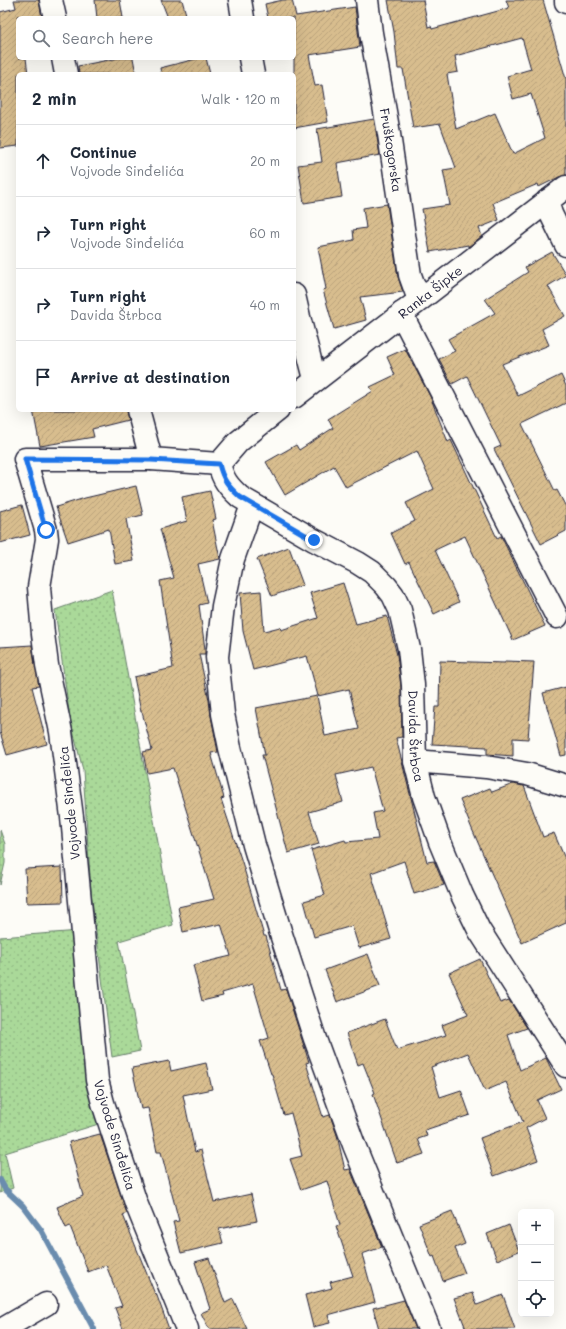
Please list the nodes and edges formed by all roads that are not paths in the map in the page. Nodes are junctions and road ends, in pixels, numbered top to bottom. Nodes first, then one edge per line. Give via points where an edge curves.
1 (51, 0) edge
2 (240, 0) edge
3 (367, 0) edge
4 (55, 16) edge
5 (243, 16) edge
6 (63, 60) edge
7 (250, 60) edge
8 (66, 72) edge
9 (253, 72) edge
10 (566, 187) edge
11 (547, 201) junction
12 (566, 245) edge
13 (296, 304) edge
14 (411, 306) junction
15 (315, 379) junction
16 (296, 395) edge
17 (139, 412) edge
18 (276, 412) edge
19 (151, 460) junction
20 (219, 464) junction
21 (252, 505) junction
22 (557, 617) dead end
23 (415, 761) junction
24 (566, 786) edge
25 (566, 1066) edge
26 (46, 1304) dead end
27 (3, 1329) edge
28 (187, 1329) edge
29 (429, 1329) edge

1 - 4 street
2 - 5 street
3 - 14 street, Fruškogorska via 410,275
6 - 8 street
7 - 9 street
10 - 11 street, Ranka Šipke
11 - 12 street
11 - 14 street, Ranka Šipke
13 - 15 street
14 - 15 street, Ranka Šipke
14 - 22 street, Fruškogorska via 411,332
15 - 16 street, Ranka Šipke
17 - 19 street
18 - 20 street via 238,442
19 - 20 street, Vojvode Sinđelića
19 - 28 street, Vojvode Sinđelića via 25,459 46,534 39,587 42,621 72,817 97,1080 136,1203
20 - 21 street, Davida Štrbca via 224,481
21 - 23 street, Davida Štrbca via 358,563 372,572 393,595 400,610 409,649 413,685
21 - 29 street via 233,559 223,606 217,657 223,714 230,748 254,844 315,1039 354,1145
23 - 24 street via 493,768 527,774
23 - 25 street, Davida Štrbca via 424,797 440,842 479,930
26 - 27 street

